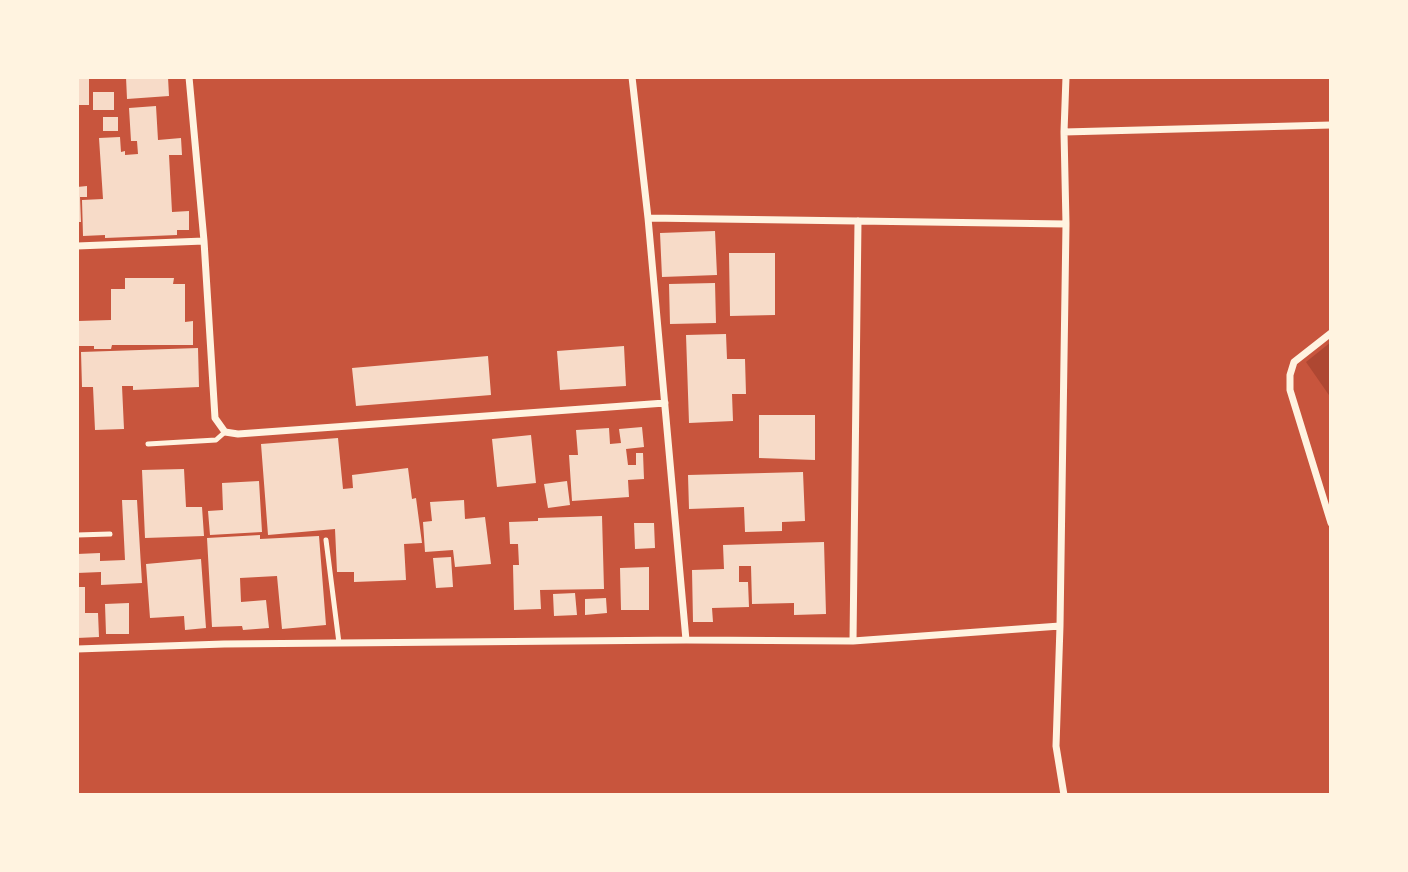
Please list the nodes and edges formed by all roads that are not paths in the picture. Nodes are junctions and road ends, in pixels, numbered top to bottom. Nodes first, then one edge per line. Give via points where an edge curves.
1 (189, 77) edge
2 (632, 77) edge
3 (1066, 77) edge
4 (1331, 125) edge
5 (1064, 132) junction
6 (648, 218) junction
7 (858, 221) junction
8 (1066, 224) junction
9 (204, 241) junction
10 (77, 246) edge
11 (1331, 333) edge
12 (665, 403) junction
13 (225, 432) junction
14 (148, 444) dead end
15 (1331, 523) edge
16 (110, 534) dead end
17 (77, 535) edge
18 (326, 540) dead end
19 (1060, 626) junction
20 (686, 640) junction
21 (853, 641) junction
22 (340, 643) junction
23 (77, 649) edge
24 (1064, 795) edge

1 - 9 street
2 - 6 street
3 - 5 street
4 - 5 street
5 - 8 street
6 - 7 street
6 - 12 street
7 - 8 street
7 - 21 street
8 - 19 street
9 - 10 street
9 - 13 street via 215,418
11 - 15 street via 1294,362 1290,374 1290,390
12 - 13 street
12 - 20 street
13 - 14 lane via 216,440
16 - 17 lane
18 - 22 lane
19 - 21 street
19 - 24 street via 1056,746
20 - 21 street
20 - 22 street
22 - 23 street

